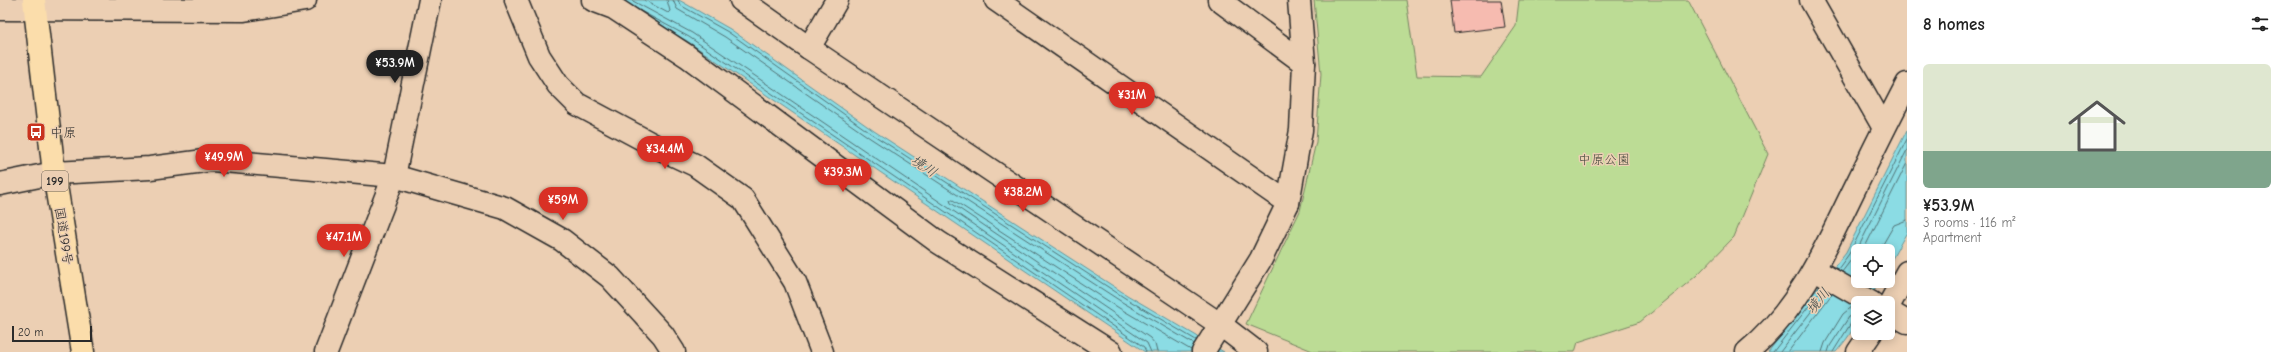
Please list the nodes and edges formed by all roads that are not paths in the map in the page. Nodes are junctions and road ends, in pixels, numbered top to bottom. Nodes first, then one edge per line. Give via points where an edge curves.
1 (305, 0) edge
2 (430, 0) edge
3 (516, 0) edge
4 (593, 0) edge
5 (741, 0) edge
6 (837, 0) edge
7 (996, 0) edge
8 (1219, 0) edge
9 (1299, 0) edge
10 (1811, 0) edge
11 (34, 4) edge
12 (0, 9) edge
13 (809, 48) junction
14 (1304, 63) junction
15 (1907, 84) edge
16 (1884, 128) junction
17 (54, 173) junction
18 (394, 176) junction
19 (0, 184) edge
20 (1288, 203) junction
21 (1818, 272) junction
22 (1907, 272) edge
23 (1860, 296) edge
24 (1894, 296) edge
25 (1895, 315) edge
26 (1907, 322) edge
27 (1218, 329) junction
28 (1866, 340) edge
29 (83, 352) edge
30 (326, 352) edge
31 (674, 352) edge
32 (822, 352) edge
33 (1111, 352) edge
34 (1203, 352) edge
35 (1256, 352) edge
36 (1747, 352) edge
37 (1858, 352) edge

1 - 11 street via 244,10
2 - 18 street
3 - 32 street via 539,56 558,85 578,104 695,165 743,199 795,282
4 - 33 street via 614,8 687,56 938,242
5 - 13 street
6 - 13 street
7 - 20 street
8 - 14 street
9 - 14 street
10 - 16 street
11 - 12 street
11 - 17 highway, 国道199号 / 199
13 - 27 street
14 - 20 street via 1301,130
15 - 16 street
16 - 21 street
17 - 18 street via 150,168 212,160
17 - 19 street
17 - 29 highway, 国道199号 / 199
18 - 30 street
18 - 31 street via 505,208 562,240 610,277 663,335
20 - 27 street via 1261,259
21 - 23 street
21 - 36 street via 1791,306
22 - 24 street
25 - 26 street
27 - 34 street
27 - 35 street
28 - 37 street

